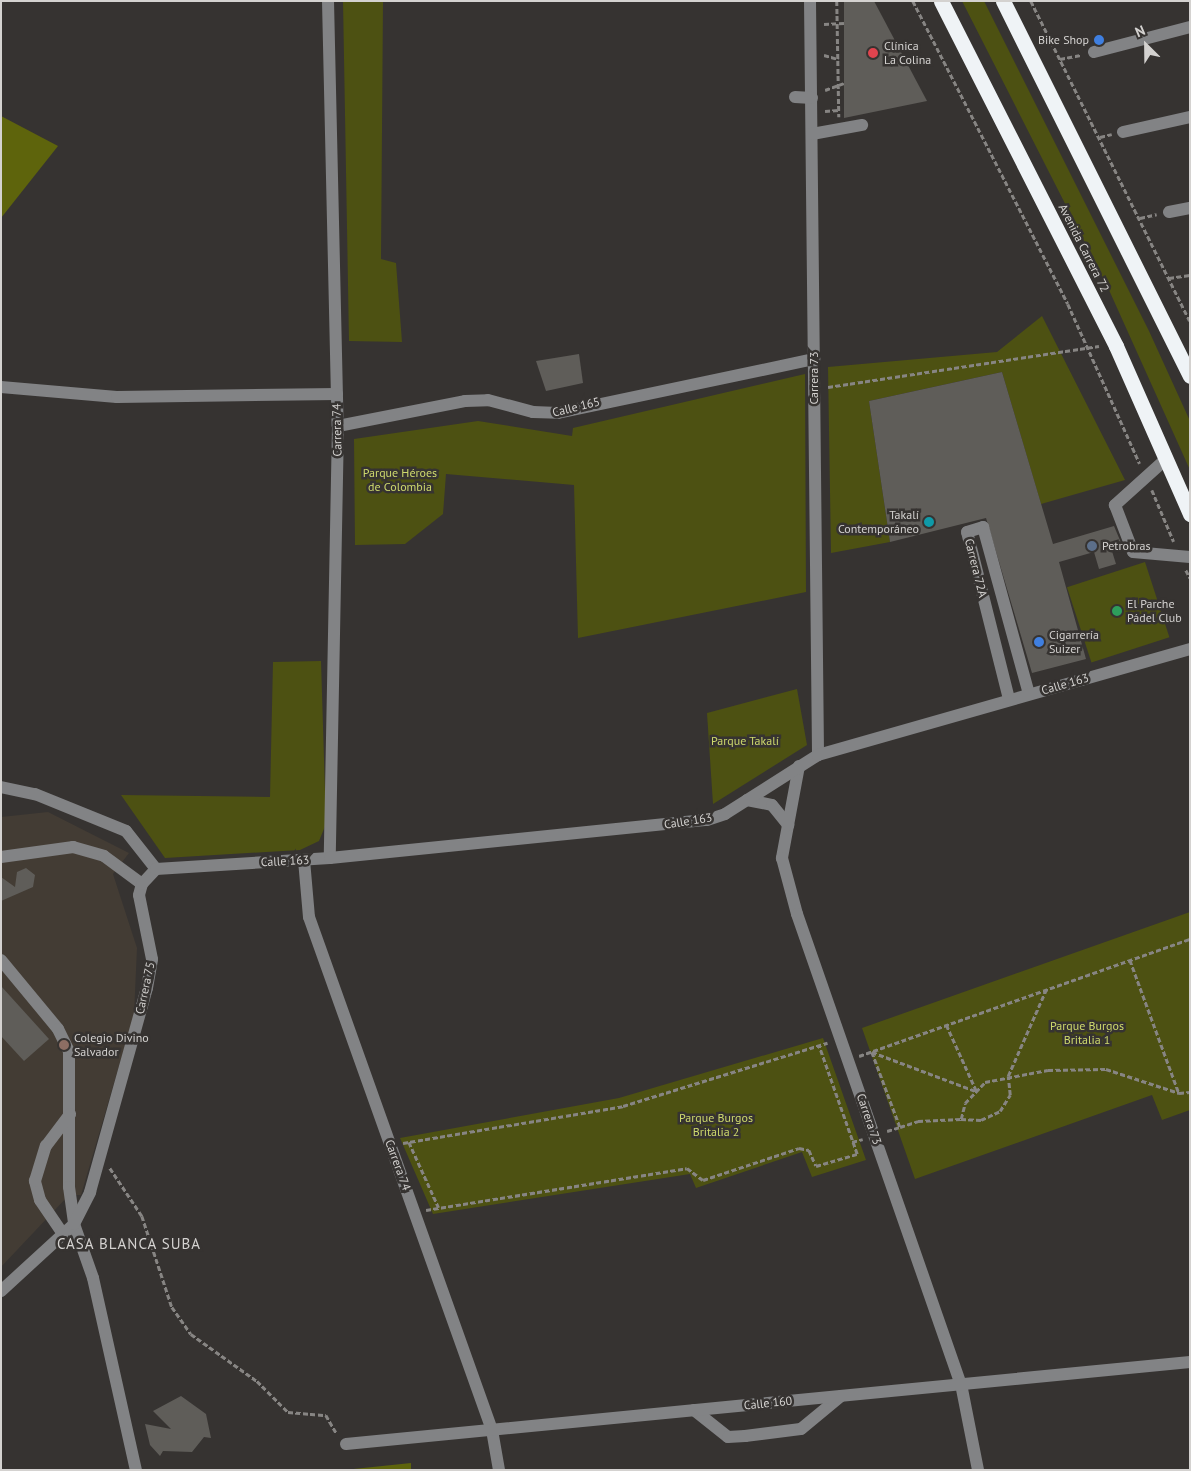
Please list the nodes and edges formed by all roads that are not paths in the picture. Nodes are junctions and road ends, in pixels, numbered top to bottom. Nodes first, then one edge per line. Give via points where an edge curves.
1 (328, 1) edge
2 (810, 1) edge
3 (941, 1) edge
4 (1003, 1) edge
5 (1190, 27) edge
6 (1094, 52) road end
7 (816, 95) junction
8 (795, 97) dead end
9 (1190, 117) edge
10 (862, 125) dead end
11 (1123, 132) dead end
12 (812, 134) junction
13 (1190, 208) edge
14 (1168, 212) road end
15 (814, 359) junction
16 (1190, 376) edge
17 (1, 387) edge
18 (337, 394) junction
19 (338, 426) junction
20 (1166, 459) junction
21 (1190, 514) edge
22 (1185, 556) edge
23 (1190, 648) edge
24 (1016, 649) junction
25 (998, 655) junction
26 (1029, 694) junction
27 (1009, 699) junction
28 (818, 755) junction
29 (799, 766) junction
30 (1, 787) edge
31 (747, 800) junction
32 (788, 825) junction
33 (1, 857) edge
34 (330, 858) junction
35 (304, 860) junction
36 (156, 869) junction
37 (142, 884) junction
38 (1, 960) edge
39 (70, 1114) junction
40 (74, 1224) junction
41 (63, 1234) junction
42 (1, 1291) edge
43 (1190, 1362) edge
44 (961, 1384) junction
45 (841, 1396) junction
46 (694, 1410) junction
47 (492, 1430) junction
48 (346, 1444) road end
49 (136, 1470) edge
50 (499, 1470) edge
51 (978, 1470) edge

1 - 18 street, Carrera 74
2 - 7 street, Carrera 73
3 - 20 highway, Avenida Carrera 72 via 1115,343
4 - 16 highway
5 - 6 street
7 - 8 street
7 - 12 street, Carrera 73
9 - 11 street
10 - 12 street
12 - 15 street, Carrera 73
13 - 14 street
15 - 19 street, Calle 165 via 558,413 544,414 488,400 465,401
15 - 28 street, Carrera 73
17 - 18 street via 117,396
18 - 19 street, Carrera 74
19 - 34 street, Carrera 74
20 - 21 highway, Avenida Carrera 72
20 - 22 street via 1115,505 1133,552
23 - 26 street, Calle 163
24 - 25 street
24 - 25 street, Carrera 72A via 983,528 967,532
24 - 26 street, Carrera 72A
25 - 27 street, Carrera 72A
26 - 27 street, Calle 163
27 - 28 street, Calle 163
28 - 29 street, Calle 163
29 - 31 street, Calle 163
29 - 32 street, Carrera 73
30 - 36 street via 35,794 126,830
31 - 32 street via 772,805
31 - 34 street, Calle 163 via 725,814 690,823
32 - 44 street, Carrera 73 via 782,858 848,1060
33 - 37 street via 73,847 104,856
34 - 35 street, Calle 163
35 - 36 street, Calle 163
35 - 47 street, Carrera 74 via 309,917
36 - 37 street
37 - 40 street, Carrera 75 via 139,895 152,959 101,1155 83,1209
38 - 39 street via 58,1030 69,1052
39 - 40 street via 68,1187
39 - 41 street via 46,1146 35,1181 40,1200
40 - 41 street
40 - 49 street via 93,1278
41 - 42 street
43 - 44 street, Calle 160
44 - 45 street, Calle 160
44 - 51 street, Carrera 73
45 - 46 street, Calle 160
45 - 46 street via 801,1429 728,1440
46 - 47 street, Calle 160
47 - 48 street, Calle 160
47 - 50 street, Carrera 74

